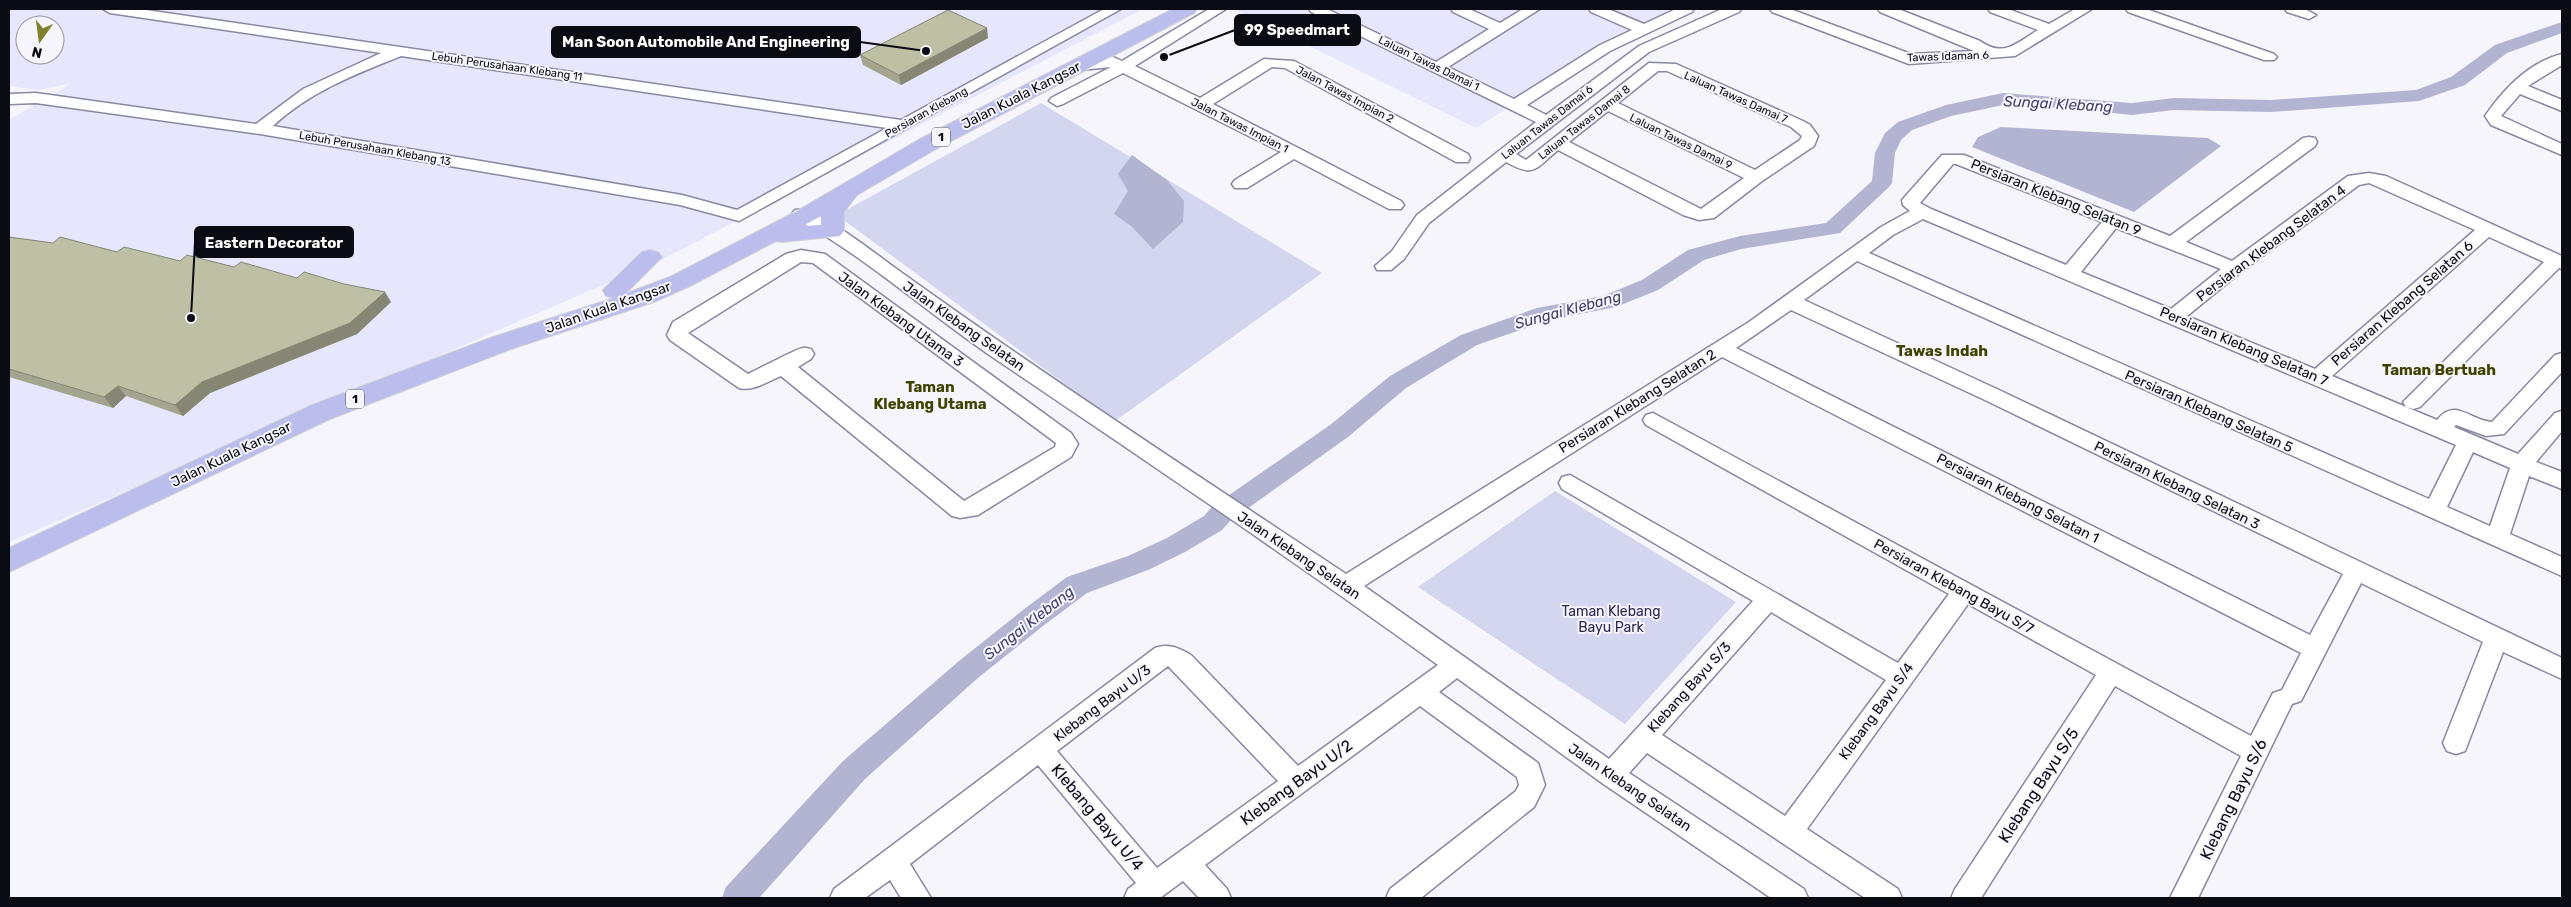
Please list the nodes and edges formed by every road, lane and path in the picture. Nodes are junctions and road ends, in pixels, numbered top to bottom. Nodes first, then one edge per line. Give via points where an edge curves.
1 (110, 9) edge
2 (1114, 9) edge
3 (1159, 9) edge
4 (1187, 9) edge
5 (1219, 9) edge
6 (1458, 9) edge
7 (1533, 9) edge
8 (1596, 9) edge
9 (1687, 9) edge
10 (1734, 9) edge
11 (1777, 9) edge
12 (1886, 9) edge
13 (1995, 9) edge
14 (2085, 9) edge
15 (2133, 9) edge
16 (2166, 9) edge
17 (2292, 9) edge
18 (1325, 10) edge
19 (226, 14) dead end
20 (2309, 15) dead end
21 (212, 23) junction
22 (1501, 28) junction
23 (1642, 29) junction
24 (2052, 30) junction
25 (1131, 38) junction
26 (402, 51) junction
27 (2283, 51) dead end
28 (1990, 55) junction
29 (2269, 57) dead end
30 (2560, 63) edge
31 (1118, 64) junction
32 (1080, 65) junction
33 (1661, 65) joint
34 (1438, 67) junction
35 (2516, 87) junction
36 (1586, 91) junction
37 (9, 99) edge
38 (1056, 101) dead end
39 (1608, 103) junction
40 (1201, 104) junction
41 (1516, 105) junction
42 (2562, 106) edge
43 (1546, 120) junction
44 (903, 125) junction
45 (260, 128) junction
46 (2309, 142) dead end
47 (1558, 143) junction
48 (896, 150) junction
49 (2562, 150) edge
50 (1293, 152) junction
51 (1505, 155) junction
52 (1462, 158) dead end
53 (1756, 177) junction
54 (1241, 184) dead end
55 (849, 190) junction
56 (1395, 205) dead end
57 (1926, 214) junction
58 (803, 215) junction
59 (2113, 220) junction
60 (2487, 229) junction
61 (747, 230) junction
62 (832, 231) junction
63 (2172, 244) junction
64 (1856, 254) junction
65 (650, 257) dead end
66 (2559, 262) edge
67 (1384, 266) dead end
68 (2234, 268) junction
69 (2070, 273) junction
70 (615, 290) junction
71 (1791, 302) junction
72 (2174, 317) junction
73 (989, 345) junction
74 (1721, 348) junction
75 (804, 354) dead end
76 (2562, 360) edge
77 (961, 362) junction
78 (782, 367) junction
79 (2318, 378) junction
80 (2413, 402) dead end
81 (2562, 418) edge
82 (1653, 420) dead end
83 (2441, 429) junction
84 (2468, 442) junction
85 (2522, 464) junction
86 (2562, 481) edge
87 (1570, 483) dead end
88 (2434, 511) junction
89 (2497, 538) junction
90 (9, 545) edge
91 (9, 561) edge
92 (2562, 567) edge
93 (2356, 570) junction
94 (1346, 586) junction
95 (1964, 591) junction
96 (1768, 600) junction
97 (2496, 638) junction
98 (2315, 649) junction
99 (1455, 666) junction
100 (2562, 669) edge
101 (2111, 672) junction
102 (1902, 677) junction
103 (1420, 692) junction
104 (1644, 737) junction
105 (2456, 743) dead end
106 (1040, 749) junction
107 (2255, 751) junction
108 (1611, 775) junction
109 (1295, 781) junction
110 (1789, 832) junction
111 (893, 861) junction
112 (1185, 863) junction
113 (1146, 892) edge
114 (844, 898) edge
115 (917, 898) edge
116 (1218, 898) edge
117 (1400, 898) edge
118 (1794, 898) edge
119 (1888, 898) edge
120 (1965, 898) edge
121 (2184, 898) edge

1 - 21 street, Lebuh Perusahaan Klebang 11
2 - 44 street, Persiaran Klebang
3 - 48 highway, Jalan Kuala Kangsar / 1
4 - 25 highway, Jalan Kuala Kangsar / 1
5 - 31 street
6 - 22 street
7 - 22 street
8 - 23 street
9 - 23 street, Laluan Tawas Damai 6
10 - 36 street, Laluan Tawas Damai 6 via 1644,49
11 - 28 street, Tawas Idaman 6 via 1906,59
12 - 28 street via 1975,44
13 - 24 street
14 - 24 street, Tawas Idaman 6
15 - 29 street
16 - 27 street
17 - 20 street
18 - 34 street, Laluan Tawas Damai 1
19 - 21 street
21 - 26 street, Lebuh Perusahaan Klebang 11
22 - 34 street
23 - 41 street, Laluan Tawas Damai 6 via 1605,48
24 - 28 street, Tawas Idaman 6 via 2014,52
25 - 31 street
25 - 32 highway, Jalan Kuala Kangsar / 1
26 - 44 street, Lebuh Perusahaan Klebang 11
26 - 45 street via 313,89
30 - 35 street via 2528,76
31 - 32 street
31 - 38 street
31 - 40 street, Jalan Tawas Impian 1
32 - 55 highway, Jalan Kuala Kangsar / 1 via 928,144
33 - 39 street, Laluan Tawas Damai 8 via 1655,66
33 - 53 street, Laluan Tawas Damai 7 via 1809,132 1808,142
34 - 41 street, Laluan Tawas Damai 1
35 - 42 street
35 - 49 street via 2492,116 2494,119
36 - 39 street, Laluan Tawas Damai 9
36 - 43 street, Laluan Tawas Damai 6
37 - 45 street, Lebuh Perusahaan Klebang 13 via 36,98
39 - 47 street, Laluan Tawas Damai 8
39 - 53 street, Laluan Tawas Damai 9
40 - 50 street, Jalan Tawas Impian 1
40 - 52 street, Jalan Tawas Impian 2 via 1269,62 1280,62
41 - 43 street, Laluan Tawas Damai 1
43 - 51 street, Laluan Tawas Damai 6
44 - 61 street, Persiaran Klebang
45 - 61 street, Lebuh Perusahaan Klebang 13 via 699,203
46 - 63 street
47 - 51 street, Laluan Tawas Damai 8 via 1527,167
47 - 53 street via 1699,215 1708,214
48 - 58 highway via 890,157 830,192
48 - 61 highway, Jalan Kuala Kangsar / 1
50 - 54 street
50 - 56 street, Jalan Tawas Impian 1
51 - 67 street, Laluan Tawas Damai 6 via 1422,219 1398,255
55 - 58 highway, Jalan Kuala Kangsar / 1
55 - 62 highway via 832,212
57 - 59 street, Persiaran Klebang Selatan 9 via 1912,205 1911,200 1951,158
57 - 64 street, Persiaran Klebang Selatan 2 via 1913,216
57 - 69 street, Persiaran Klebang Selatan 7
58 - 61 highway, Jalan Kuala Kangsar / 1
58 - 62 street, Jalan Klebang Selatan
59 - 63 street, Persiaran Klebang Selatan 9
59 - 69 street
60 - 66 street, Persiaran Klebang Selatan 4
60 - 68 street, Persiaran Klebang Selatan 4 via 2380,180 2360,178
60 - 79 street, Persiaran Klebang Selatan 6
61 - 62 highway
61 - 70 highway, Jalan Kuala Kangsar / 1 via 676,267
61 - 91 highway, Jalan Kuala Kangsar / 1 via 689,277 321,412
62 - 73 street, Jalan Klebang Selatan
63 - 68 street, Persiaran Klebang Selatan 9
64 - 71 street, Persiaran Klebang Selatan 2
64 - 88 street, Persiaran Klebang Selatan 5
65 - 70 highway
66 - 80 street
68 - 72 street, Persiaran Klebang Selatan 4
69 - 72 street, Persiaran Klebang Selatan 7
70 - 90 highway, Jalan Kuala Kangsar / 1 via 298,410
71 - 74 street, Persiaran Klebang Selatan 2
71 - 93 street, Persiaran Klebang Selatan 3
72 - 79 street, Persiaran Klebang Selatan 7
73 - 77 street
73 - 94 street, Jalan Klebang Selatan
74 - 94 street, Persiaran Klebang Selatan 2
74 - 98 street, Persiaran Klebang Selatan 1
75 - 78 street
76 - 83 street via 2497,429 2486,429 2455,417 2451,417
77 - 78 street, Jalan Klebang Utama 3 via 818,258 810,256 793,258 680,327 676,333 746,383
77 - 78 street, Jalan Klebang Utama 3 via 1064,438 1067,444 1057,457 964,510
79 - 83 street, Persiaran Klebang Selatan 7
81 - 85 street
82 - 95 street, Persiaran Klebang Bayu S/7
83 - 84 street, Persiaran Klebang Selatan 7
84 - 85 street, Persiaran Klebang Selatan 7
84 - 88 street
85 - 86 street, Persiaran Klebang Selatan 7
85 - 89 street
87 - 96 street
88 - 89 street, Persiaran Klebang Selatan 5
89 - 92 street, Persiaran Klebang Selatan 5
93 - 97 street, Persiaran Klebang Selatan 3
93 - 98 street, Klebang Bayu S/6
94 - 99 street, Jalan Klebang Selatan
95 - 101 street, Persiaran Klebang Bayu S/7
95 - 102 street, Klebang Bayu S/4
96 - 102 street
96 - 104 street, Klebang Bayu S/3
97 - 100 street, Persiaran Klebang Selatan 3
97 - 105 street
98 - 107 street, Klebang Bayu S/6
99 - 103 street, Klebang Bayu U/2
99 - 108 street, Jalan Klebang Selatan
101 - 107 street, Persiaran Klebang Bayu S/7
101 - 120 street, Klebang Bayu S/5
102 - 110 street, Klebang Bayu S/4
103 - 109 street, Klebang Bayu U/2
103 - 117 street via 1530,771 1532,785 1525,799
104 - 108 street, Klebang Bayu S/3
104 - 110 street
106 - 109 street, Klebang Bayu U/3 via 1164,655 1172,656 1182,662
106 - 111 street, Klebang Bayu U/3
106 - 113 street, Klebang Bayu U/4
107 - 121 street, Klebang Bayu S/6
108 - 118 street, Jalan Klebang Selatan
109 - 112 street, Klebang Bayu U/2
110 - 119 street
111 - 114 street, Klebang Bayu U/3
111 - 115 street
112 - 113 street, Klebang Bayu U/2
112 - 116 street

